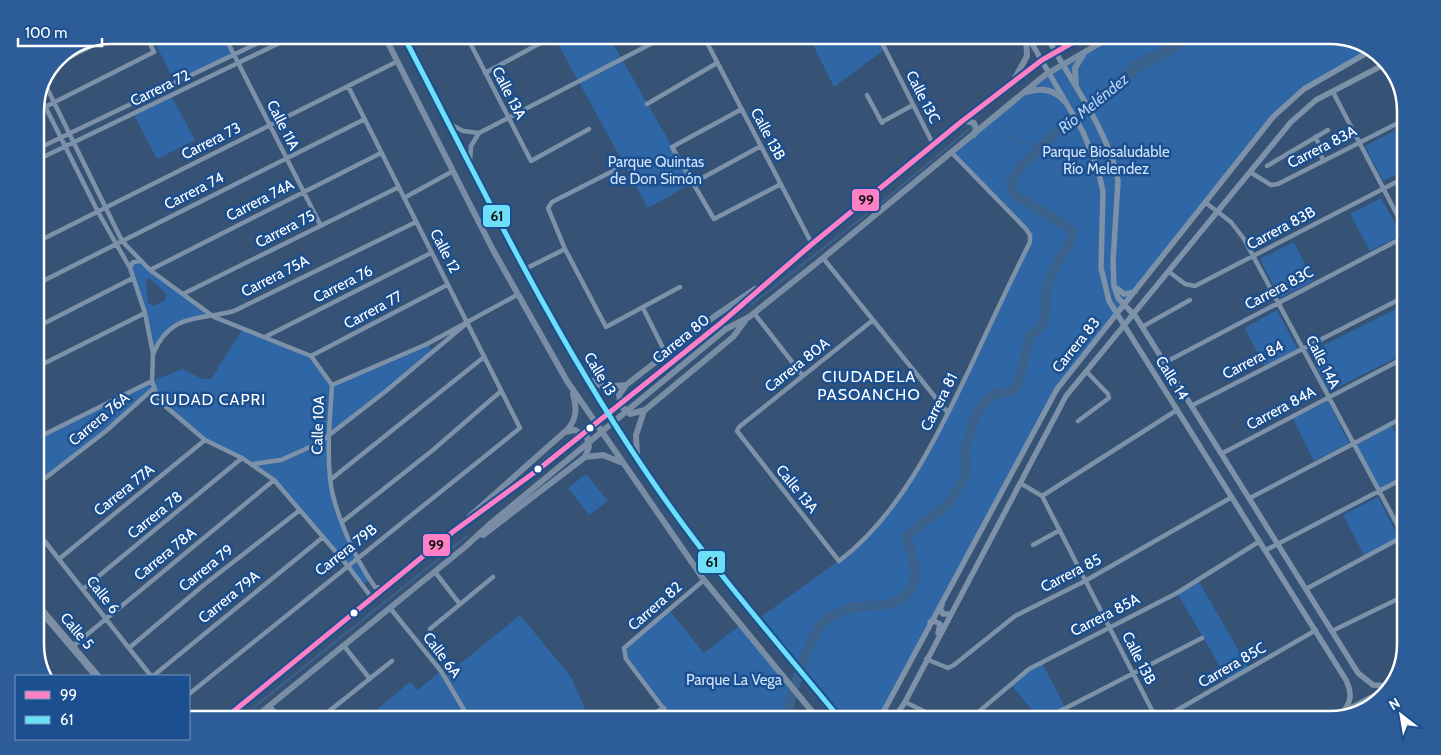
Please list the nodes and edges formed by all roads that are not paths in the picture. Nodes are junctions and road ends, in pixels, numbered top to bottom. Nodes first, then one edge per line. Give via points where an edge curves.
1 (150, 44) edge
2 (228, 44) edge
3 (257, 44) edge
4 (278, 44) edge
5 (389, 44) edge
6 (408, 44) edge
7 (470, 44) edge
8 (537, 44) edge
9 (651, 44) edge
10 (708, 44) edge
11 (882, 44) edge
12 (1027, 44) edge
13 (1032, 44) edge
14 (1051, 44) edge
15 (1069, 44) edge
16 (1099, 44) edge
17 (86, 49) edge
18 (1090, 49) junction
19 (1055, 51) junction
20 (1365, 54) edge
21 (75, 55) edge
22 (234, 55) junction
23 (1042, 60) junction
24 (398, 61) junction
25 (717, 63) junction
26 (238, 64) junction
27 (1062, 64) junction
28 (1381, 66) edge
29 (485, 73) junction
30 (1049, 73) junction
31 (1009, 85) junction
32 (348, 86) junction
33 (1076, 86) junction
34 (48, 89) edge
35 (1333, 92) junction
36 (867, 95) dead end
37 (1020, 97) junction
38 (54, 102) junction
39 (1066, 103) junction
40 (647, 104) dead end
41 (913, 105) junction
42 (45, 107) joint
43 (742, 110) junction
44 (508, 118) junction
45 (365, 119) junction
46 (960, 122) junction
47 (448, 123) junction
48 (1397, 123) edge
49 (270, 126) junction
50 (589, 129) dead end
51 (1328, 130) dead end
52 (69, 133) junction
53 (479, 133) junction
54 (973, 136) junction
55 (60, 138) junction
56 (1315, 138) junction
57 (1359, 142) junction
58 (74, 143) junction
59 (933, 144) junction
60 (44, 146) edge
61 (761, 146) junction
62 (65, 147) junction
63 (381, 153) junction
64 (952, 154) junction
65 (44, 157) edge
66 (286, 158) junction
67 (1324, 160) junction
68 (470, 165) junction
69 (1267, 166) dead end
70 (615, 170) dead end
71 (453, 171) junction
72 (1250, 172) junction
73 (1397, 181) edge
74 (693, 183) junction
75 (781, 184) junction
76 (399, 187) junction
77 (1383, 188) junction
78 (304, 192) junction
79 (404, 198) junction
80 (1206, 203) junction
81 (106, 208) junction
82 (1217, 211) junction
83 (98, 212) junction
84 (1397, 216) edge
85 (416, 222) junction
86 (321, 226) junction
87 (44, 239) edge
88 (1397, 239) edge
89 (122, 240) junction
90 (116, 244) junction
91 (812, 244) junction
92 (565, 249) junction
93 (431, 253) junction
94 (1255, 256) junction
95 (823, 258) junction
96 (141, 261) junction
97 (130, 268) junction
98 (526, 269) junction
99 (150, 270) junction
100 (781, 272) junction
101 (1168, 272) junction
102 (134, 278) junction
103 (44, 280) edge
104 (447, 285) junction
105 (1114, 286) junction
106 (680, 287) dead end
107 (1135, 292) junction
108 (183, 294) junction
109 (517, 295) junction
110 (1190, 300) dead end
111 (1397, 301) edge
112 (1278, 302) junction
113 (1124, 305) junction
114 (643, 308) junction
115 (145, 313) junction
116 (1117, 314) junction
117 (1133, 314) junction
118 (751, 315) junction
119 (214, 316) junction
120 (873, 320) junction
121 (44, 323) edge
122 (467, 323) junction
123 (1124, 325) junction
124 (1142, 327) junction
125 (265, 337) junction
126 (1303, 349) junction
127 (153, 354) junction
128 (666, 354) junction
129 (311, 356) junction
130 (484, 357) junction
131 (1397, 362) edge
132 (1164, 363) junction
133 (44, 364) edge
134 (1070, 371) junction
135 (1086, 371) junction
136 (802, 376) junction
137 (586, 377) junction
138 (1079, 379) junction
139 (152, 381) junction
140 (567, 381) junction
141 (332, 385) junction
142 (626, 385) junction
143 (154, 388) junction
144 (1056, 389) junction
145 (501, 391) junction
146 (128, 393) junction
147 (1066, 396) junction
148 (1328, 398) junction
149 (136, 404) junction
150 (1192, 406) junction
151 (645, 410) junction
152 (1177, 410) junction
153 (948, 413) junction
154 (1078, 421) dead end
155 (1397, 421) edge
156 (520, 428) joint
157 (565, 432) junction
158 (737, 432) joint
159 (44, 435) edge
160 (328, 436) junction
161 (205, 440) junction
162 (1354, 444) junction
163 (1221, 454) junction
164 (585, 457) junction
165 (242, 458) junction
166 (640, 461) junction
167 (253, 464) junction
168 (625, 467) junction
169 (44, 479) edge
170 (274, 480) junction
171 (330, 480) junction
172 (1397, 482) edge
173 (1020, 483) junction
174 (1379, 492) junction
175 (1042, 496) junction
176 (1232, 497) junction
177 (1250, 498) junction
178 (300, 510) junction
179 (342, 522) junction
180 (1397, 524) edge
181 (1060, 530) junction
182 (454, 531) junction
183 (322, 538) junction
184 (44, 541) edge
185 (1260, 542) junction
186 (1397, 542) edge
187 (1278, 544) junction
188 (1033, 545) dead end
189 (465, 547) junction
190 (1266, 550) junction
191 (357, 558) junction
192 (59, 560) junction
193 (839, 560) joint
194 (347, 565) junction
195 (435, 572) junction
196 (494, 576) dead end
197 (704, 580) junction
198 (1085, 581) junction
199 (385, 588) junction
200 (82, 589) junction
201 (1306, 589) junction
202 (945, 596) junction
203 (372, 598) junction
204 (1397, 599) edge
205 (459, 603) junction
206 (390, 608) junction
207 (44, 614) edge
208 (951, 614) junction
209 (106, 618) junction
210 (930, 622) junction
211 (430, 628) dead end
212 (1109, 628) junction
213 (1316, 630) junction
214 (1332, 631) junction
215 (1202, 638) dead end
216 (937, 639) junction
217 (344, 646) junction
218 (72, 647) junction
219 (129, 648) junction
220 (926, 659) junction
221 (392, 661) dead end
222 (1132, 673) junction
223 (97, 675) edge
224 (151, 675) edge
225 (153, 675) edge
226 (370, 679) junction
227 (1383, 687) edge
228 (190, 693) edge
229 (1369, 698) edge
230 (905, 702) junction
231 (270, 706) junction
232 (1352, 707) edge
233 (664, 708) junction
234 (1345, 710) edge
235 (234, 711) edge
236 (264, 711) edge
237 (274, 711) edge
238 (329, 711) edge
239 (465, 711) edge
240 (658, 711) edge
241 (666, 711) edge
242 (812, 711) edge
243 (834, 711) edge
244 (886, 711) edge
245 (899, 711) edge
246 (924, 711) edge
247 (980, 711) edge
248 (1060, 711) dead end
249 (1153, 711) edge
250 (1174, 711) edge

1 - 38 street via 154,52
2 - 22 street, Calle 11A
3 - 22 street, Carrera 72
4 - 26 street, Carrera 72
5 - 24 main road, Calle 13
6 - 47 main road, Calle 13
7 - 29 street, Calle 13A
8 - 29 street
9 - 44 street
10 - 25 street, Calle 13B
11 - 41 street, Calle 13C
12 - 31 main road via 1027,56
13 - 23 street, Calle 14
14 - 19 street, Calle 14
15 - 19 main road, Carrera 80
16 - 18 main road, Carrera 80
17 - 21 street
18 - 27 main road, Carrera 80
18 - 33 main road via 1075,68
19 - 23 main road, Carrera 80
19 - 27 street, Calle 14
20 - 80 street, Carrera 83 via 1291,99
22 - 26 street, Calle 11A
22 - 52 street, Carrera 72
23 - 30 street, Calle 14
23 - 31 main road, Carrera 80
24 - 32 street, Carrera 73
24 - 71 main road, Calle 13
25 - 40 street
25 - 43 street, Calle 13B
26 - 49 street, Calle 11A
26 - 58 street, Carrera 72
27 - 30 main road, Carrera 80
27 - 33 street, Calle 14
28 - 35 street, Carrera 83
29 - 44 street, Calle 13A
30 - 37 main road, Carrera 80
30 - 39 street, Calle 14
31 - 46 main road, Carrera 80
32 - 45 street, Calle 12
32 - 49 street, Carrera 73
33 - 105 street, Calle 14 via 1109,150 1118,180
34 - 38 street
35 - 57 street
35 - 72 street, Carrera 83 via 1304,109 1290,122
36 - 41 street via 882,123
37 - 39 main road via 1032,90 1046,90 1060,96
37 - 54 main road, Carrera 80
38 - 42 street
38 - 52 street
39 - 116 street, Calle 14 via 1083,132 1101,180 1101,268 1106,293
41 - 59 street, Calle 13C
42 - 55 street
43 - 61 street, Calle 13B
43 - 74 street via 672,148
44 - 50 street, Calle 13A via 531,161
44 - 53 street
45 - 63 street, Calle 12
45 - 66 street, Carrera 74
46 - 54 main road via 966,119 974,122 976,131
46 - 59 main road, Carrera 80
47 - 53 street via 463,131
47 - 68 main road, Calle 13
48 - 57 street, Carrera 83A
49 - 66 street, Calle 11A
49 - 81 street, Carrera 73
51 - 56 street
52 - 55 street, Carrera 72
52 - 58 street
53 - 68 street via 471,146
54 - 64 main road, Carrera 80
55 - 60 street, Carrera 72
55 - 62 street
56 - 67 street
56 - 69 street
57 - 67 street, Carrera 83A
57 - 77 street
58 - 62 street, Carrera 72
58 - 81 street
59 - 91 main road, Carrera 80
61 - 74 street
61 - 75 street, Calle 13B
62 - 65 street, Carrera 72
62 - 83 street
63 - 76 street, Calle 12
63 - 78 street, Carrera 74A
64 - 95 main road, Carrera 80
64 - 153 street, Carrera 81 via 1030,235 1030,242
66 - 78 street, Calle 11A
66 - 89 street, Carrera 74
67 - 72 street, Carrera 83A via 1278,184 1271,185
68 - 98 main road, Calle 13
70 - 92 street via 549,205
71 - 79 street
71 - 109 main road, Calle 13
72 - 82 street, Carrera 83
73 - 77 street, Carrera 83B
74 - 75 street via 714,219
75 - 91 street, Calle 13B
76 - 79 street, Calle 12
76 - 86 street, Carrera 75
77 - 84 street
77 - 94 street, Carrera 83B
78 - 86 street, Calle 11A
78 - 99 street, Carrera 74A
79 - 85 street, Calle 12
80 - 82 street, Calle 14A
80 - 107 street, Carrera 83
81 - 83 street, Carrera 73
81 - 89 street
82 - 94 street, Calle 14A via 1239,231
82 - 101 street, Carrera 83
83 - 87 street, Carrera 73
83 - 90 street
85 - 93 street, Calle 12
85 - 119 street, Carrera 75A via 234,311
86 - 108 street, Carrera 75
88 - 112 street, Carrera 83C
89 - 90 street, Carrera 74
89 - 96 street
90 - 97 street
90 - 103 street, Carrera 74
91 - 100 main road, Carrera 80
92 - 98 street
92 - 114 street via 606,327
93 - 104 street, Calle 12
93 - 125 street, Carrera 76
94 - 101 street, Carrera 83B via 1194,286 1184,284
94 - 112 street, Calle 14A
95 - 118 main road, Carrera 80
95 - 120 street
96 - 97 street via 133,262
96 - 99 street
97 - 102 street
98 - 137 main road, Calle 13
99 - 108 street
100 - 128 main road
100 - 182 main road, Carrera 80, bridge via 721,323
101 - 117 street, Carrera 83
102 - 115 street
102 - 121 street
104 - 122 street, Calle 12
104 - 129 street, Carrera 77
105 - 107 street via 1124,294
105 - 113 street, Calle 14
106 - 114 street
107 - 113 street, Carrera 83
108 - 119 street
109 - 122 street
109 - 140 main road, Calle 13
110 - 124 street
111 - 126 street, Carrera 84
112 - 126 street, Calle 14A
112 - 132 street, Carrera 83C
113 - 116 street, Carrera 83
113 - 117 street, Calle 14
114 - 128 street
115 - 127 street
115 - 133 street
116 - 123 street, Calle 14
116 - 134 street, Carrera 83
117 - 123 street, Carrera 83
117 - 124 street, Calle 14
118 - 136 street
118 - 151 main road via 733,337
118 - 189 main road, Carrera 80, bridge via 726,330
119 - 125 street
119 - 127 street, Carrera 75A via 193,317 176,324 162,337
120 - 136 street, Carrera 80A
120 - 153 street
122 - 130 street, Calle 12
122 - 141 street
122 - 160 street
123 - 135 street, Carrera 83
123 - 152 street, Calle 14
124 - 132 street, Calle 14
125 - 129 street
126 - 148 street, Calle 14A
126 - 150 street, Carrera 84
127 - 139 street
128 - 142 main road
129 - 141 street, Calle 10A
130 - 145 street, Calle 12
130 - 171 street
131 - 148 street, Carrera 84A
132 - 150 street, Calle 14
134 - 138 street via 1070,380
134 - 144 street, Carrera 83
135 - 138 street, Carrera 83
135 - 154 street via 1109,398
136 - 158 street, Carrera 80A
137 - 142 main road via 604,387
137 - 166 main road, Calle 13
138 - 147 street, Carrera 83
139 - 143 street
139 - 146 street
140 - 157 main road via 576,406 573,422
140 - 168 main road, Calle 13
141 - 160 street, Calle 10A
142 - 151 main road via 619,395 621,406 630,414
143 - 149 street, Carrera 76A
143 - 161 street via 165,406
144 - 147 street via 1065,387
144 - 202 street, Carrera 83
145 - 156 street, Calle 12
145 - 179 street
146 - 149 street via 136,396
146 - 159 street
147 - 173 street, Carrera 83
148 - 162 street, Calle 14A
148 - 163 street, Carrera 84A
149 - 169 street, Carrera 76A
150 - 163 street, Calle 14
151 - 166 main road via 636,435
152 - 175 street
152 - 176 street, Calle 14
153 - 193 street, Carrera 81 via 916,473 865,540
155 - 162 street
156 - 191 street, Carrera 79B
157 - 164 main road via 575,430 587,437 590,447
157 - 182 main road, Carrera 80
158 - 193 street, Calle 13A
160 - 167 street via 288,457
160 - 171 street, Calle 10A
161 - 165 street
161 - 192 street, Carrera 77A
162 - 174 street, Calle 14A
162 - 177 street
163 - 177 street, Calle 14
164 - 168 main road via 609,456
164 - 189 main road, Carrera 80
165 - 167 street
165 - 200 street, Carrera 78
166 - 243 main road, Calle 13 via 718,569
167 - 170 street
168 - 197 main road, Calle 13
170 - 178 street
170 - 209 street, Carrera 78A
171 - 179 street, Calle 10A
172 - 174 street
173 - 175 street
173 - 208 street, Carrera 83
174 - 180 street, Calle 14A
174 - 187 street
175 - 181 street, Calle 13B
176 - 185 street, Calle 14
176 - 198 street, Carrera 85
177 - 187 street, Calle 14
178 - 183 street
178 - 219 street, Carrera 79
179 - 191 street, Calle 10A
181 - 188 street
181 - 198 street, Calle 13B
182 - 199 main road, Carrera 80
183 - 194 street
183 - 225 street, Carrera 79A
184 - 192 street, Calle 6
185 - 190 street, Calle 14
185 - 212 street, Carrera 85A
186 - 201 street
187 - 190 street
187 - 201 street, Calle 14
189 - 195 main road, Carrera 80
190 - 213 street, Calle 14
191 - 194 street, Carrera 79B
191 - 199 street, Calle 10A via 375,587
192 - 200 street, Calle 6
194 - 203 street
194 - 228 street, Carrera 79B
195 - 205 street
195 - 206 main road, Carrera 80
196 - 205 street
197 - 233 street, Carrera 82 via 624,648 626,659
197 - 242 main road, Calle 13
198 - 212 street, Calle 13B
198 - 220 street, Carrera 85 via 1004,623 948,668
199 - 203 main road, Carrera 80
200 - 209 street, Calle 6
201 - 214 street, Calle 14
202 - 208 street via 941,612
202 - 210 street, Carrera 83
203 - 235 main road, Carrera 80
204 - 214 street
205 - 211 street
206 - 217 main road, Carrera 80
206 - 239 street, Calle 6A via 441,670
207 - 218 main road, Calle 5
208 - 216 street, Carrera 83
209 - 218 street, Carrera 78A
209 - 219 street, Calle 6
210 - 216 street via 940,624
210 - 244 street, Carrera 83
212 - 222 street, Calle 13B
212 - 247 street, Carrera 85A via 1029,669
213 - 234 street, Calle 14 via 1350,690
213 - 250 street, Carrera 85C
214 - 227 street, Calle 14 via 1358,673 1366,681
215 - 222 street
216 - 220 street, Carrera 83
217 - 226 street
217 - 231 main road, Carrera 80
218 - 223 main road, Calle 5
219 - 224 street, Calle 6
220 - 230 street, Carrera 83
221 - 226 street
222 - 248 street
222 - 249 street, Calle 13B
226 - 238 street
229 - 232 street
230 - 245 street, Carrera 83
230 - 246 street
231 - 236 main road, Carrera 80
231 - 237 street
233 - 240 street
233 - 241 street

